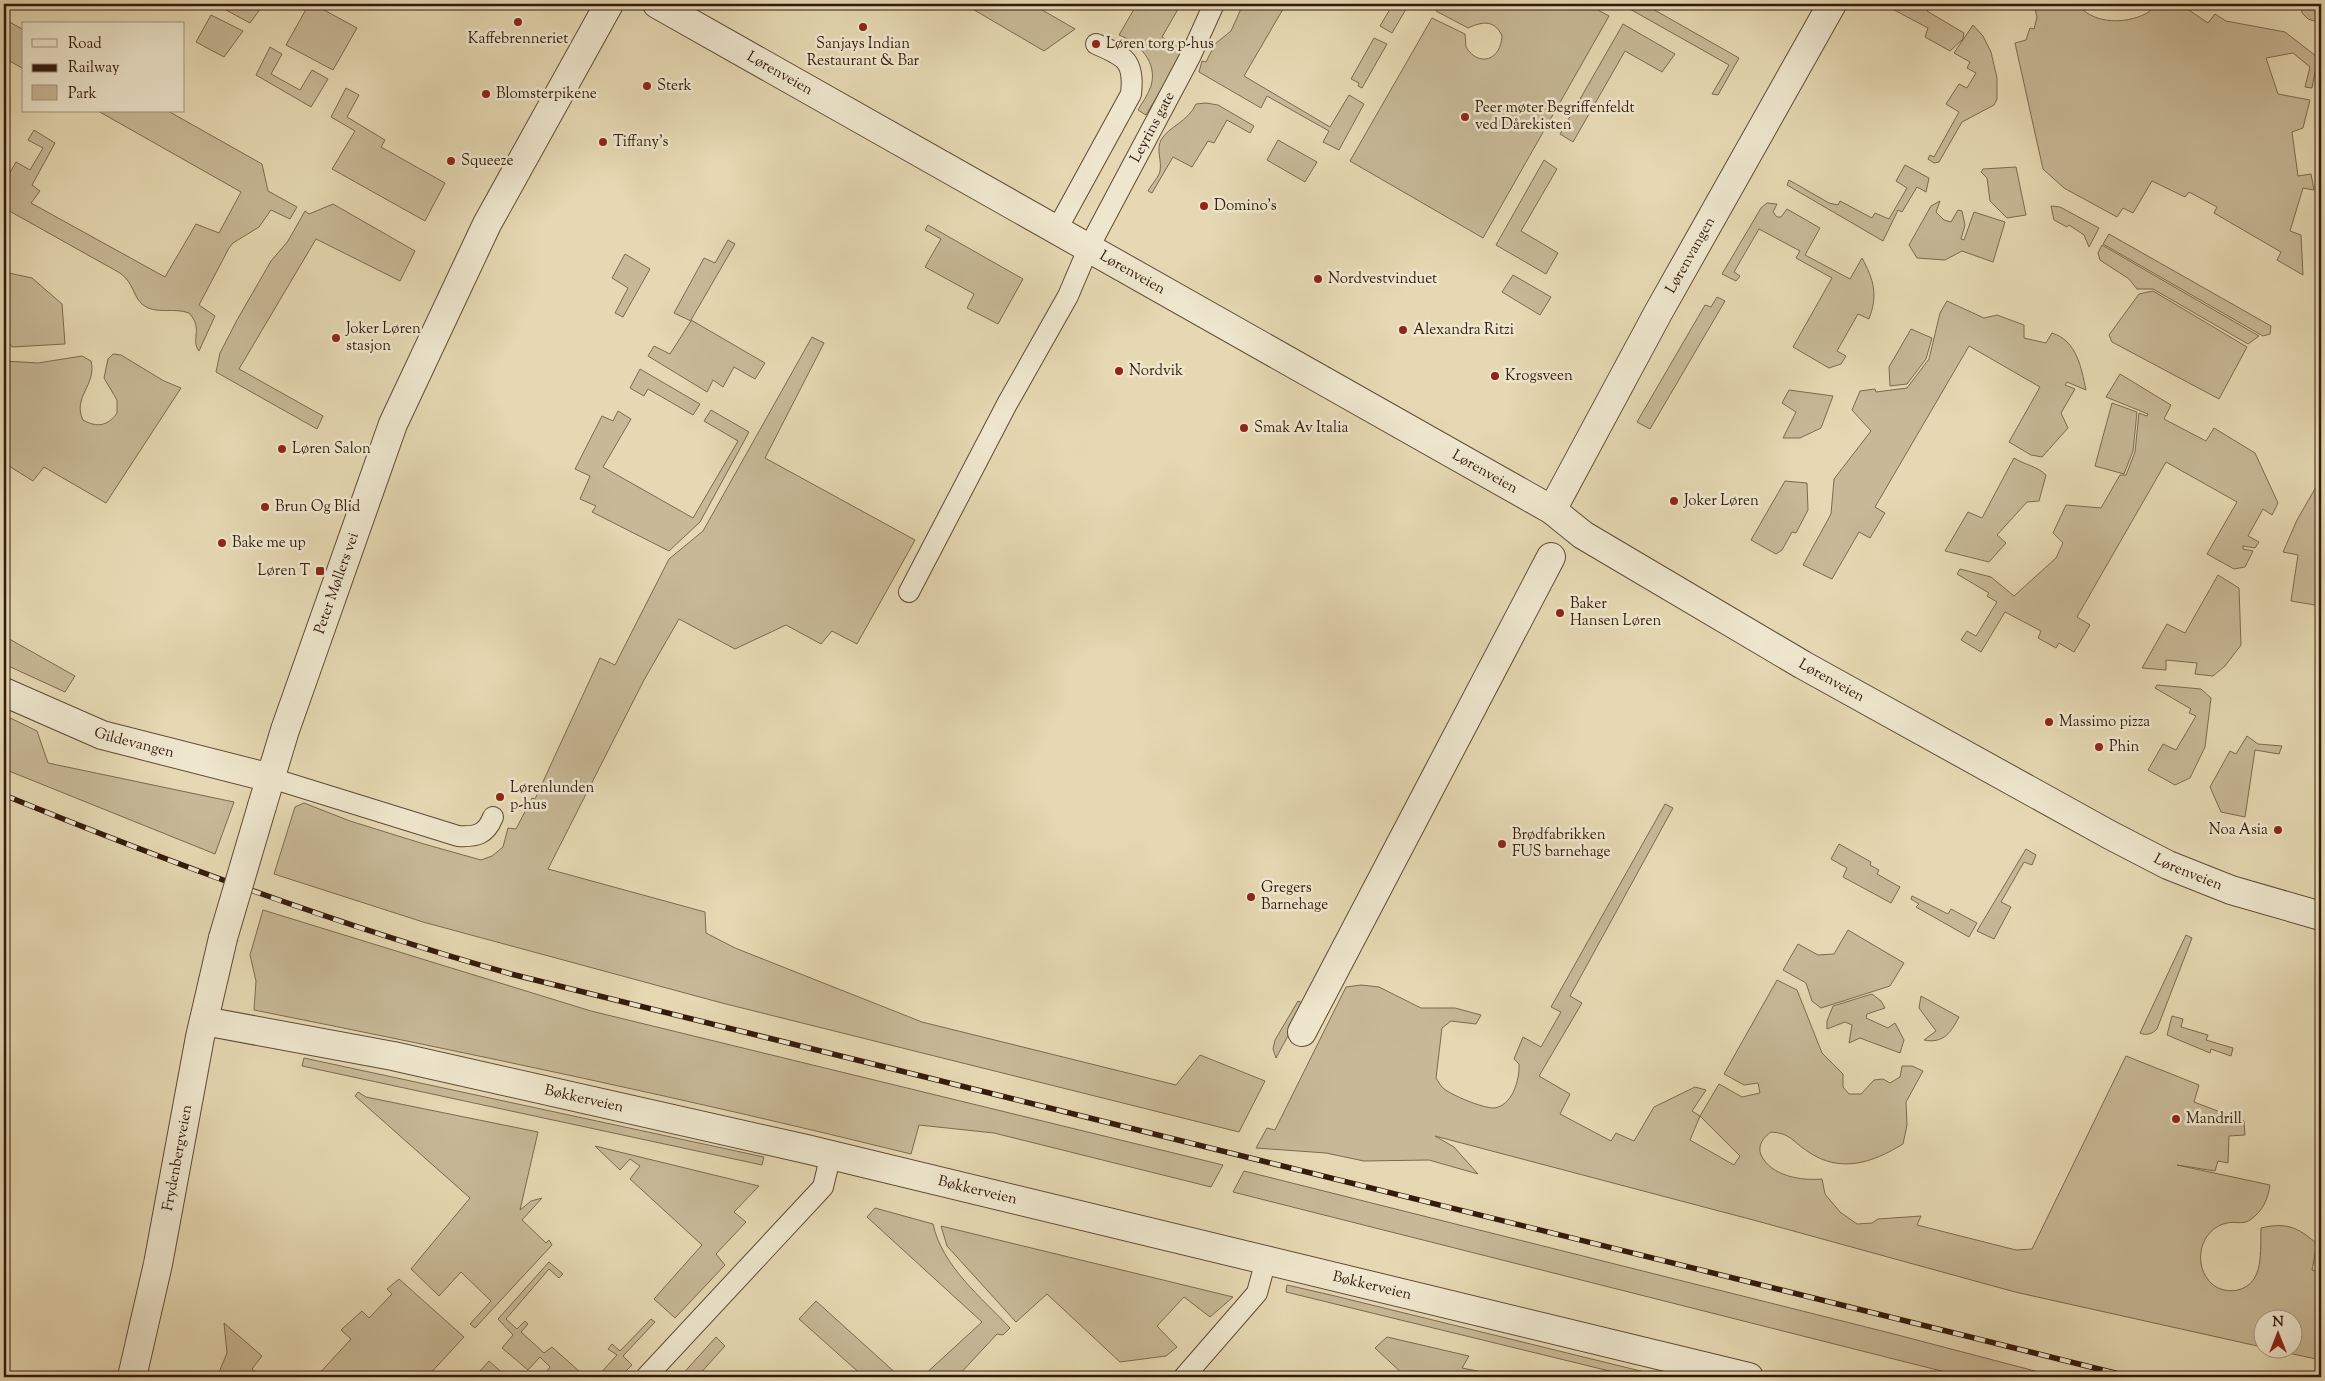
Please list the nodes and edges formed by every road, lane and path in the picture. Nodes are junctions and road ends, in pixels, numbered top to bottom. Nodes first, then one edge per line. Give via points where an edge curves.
1 (609, 4) edge
2 (657, 4) edge
3 (1214, 4) edge
4 (1832, 4) edge
5 (1096, 44) dead end
6 (1056, 231) junction
7 (1088, 249) junction
8 (1552, 510) junction
9 (1551, 557) dead end
10 (909, 592) dead end
11 (4, 692) edge
12 (271, 778) junction
13 (493, 817) dead end
14 (2321, 916) edge
15 (223, 938) joint
16 (204, 1021) junction
17 (1302, 1032) dead end
18 (830, 1154) junction
19 (1266, 1260) junction
20 (1192, 1375) edge
21 (132, 1377) edge
22 (646, 1377) edge
23 (1749, 1377) edge

1 - 12 street, Peter Møllers vei via 487,224 393,424
2 - 6 street, Lørenveien
3 - 7 lane, Leyrins gate via 1188,61
4 - 8 street, Lørenvangen via 1658,313
5 - 6 lane via 1126,60 1133,78 1131,94
6 - 7 street, Lørenveien
7 - 8 street, Lørenveien
7 - 10 lane, Leyrins gate via 1068,296 1007,404
8 - 14 street, Lørenveien via 1582,535 1803,665 2110,835 2168,865 2230,890
9 - 17 street
11 - 12 street, Gildevangen via 102,735
12 - 13 lane via 458,836 483,833 490,827
12 - 15 street, Peter Møllers vei, bridge
15 - 16 street, Frydenbergveien
16 - 18 street, Bøkkerveien via 393,1056
16 - 21 street, Frydenbergveien via 158,1264
18 - 19 street, Bøkkerveien
18 - 22 lane via 822,1187
19 - 20 lane via 1257,1293
19 - 23 street, Bøkkerveien

